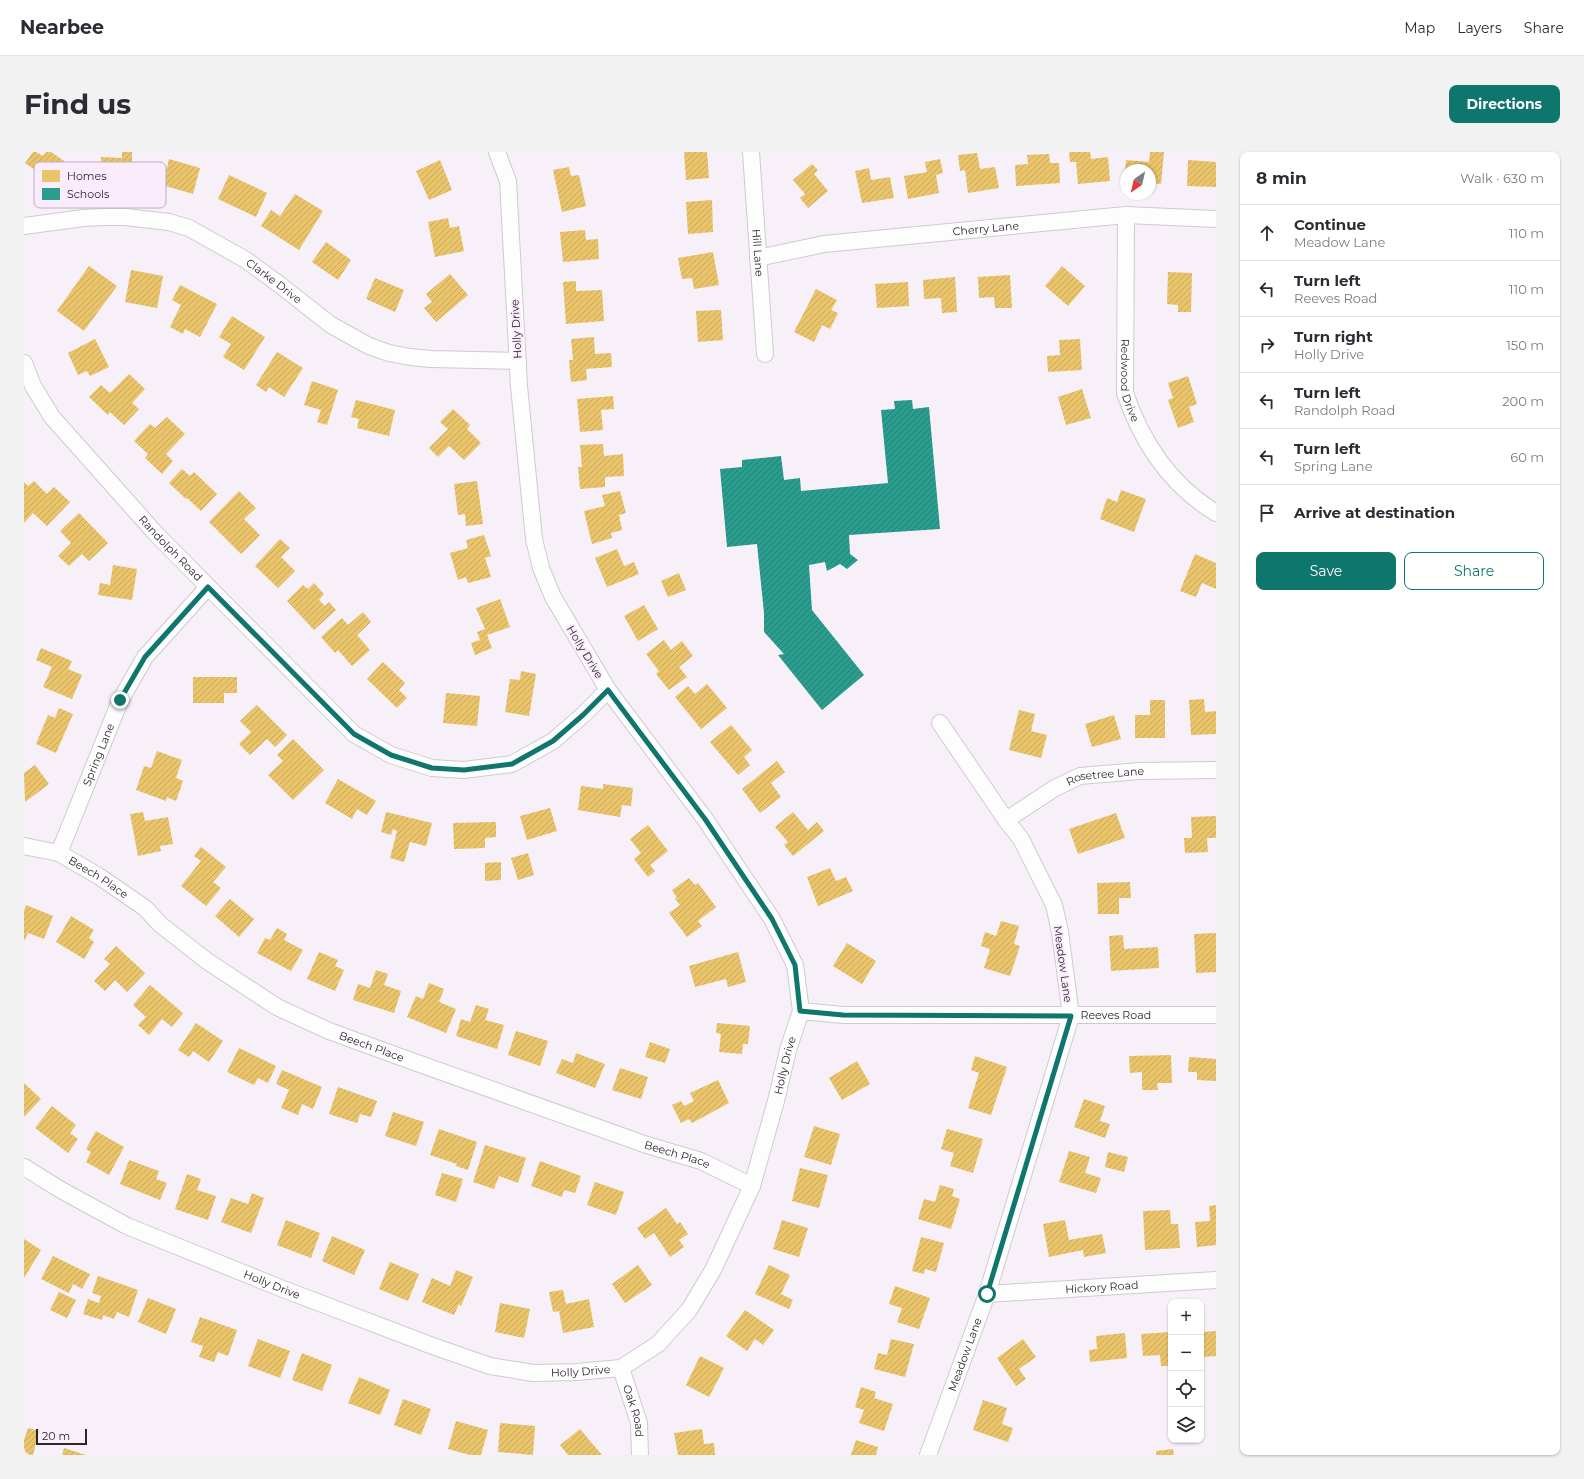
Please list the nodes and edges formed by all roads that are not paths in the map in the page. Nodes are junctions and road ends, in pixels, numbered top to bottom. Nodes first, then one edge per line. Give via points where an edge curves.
1 (497, 152) edge
2 (751, 152) edge
3 (1126, 215) junction
4 (1216, 219) edge
5 (24, 226) edge
6 (758, 258) junction
7 (765, 354) dead end
8 (518, 361) junction
9 (24, 363) edge
10 (1216, 512) edge
11 (208, 587) junction
12 (608, 690) junction
13 (940, 723) dead end
14 (1216, 770) edge
15 (1006, 820) junction
16 (24, 846) edge
17 (59, 853) junction
18 (800, 1011) junction
19 (1216, 1014) edge
20 (1071, 1016) junction
21 (24, 1167) edge
22 (752, 1186) junction
23 (1216, 1280) edge
24 (987, 1294) junction
25 (621, 1368) junction
26 (640, 1455) edge
27 (928, 1455) edge

1 - 8 street, Holly Drive via 508,181
2 - 6 street, Hill Lane
3 - 4 street, Cherry Lane
3 - 6 street, Cherry Lane via 824,244
3 - 10 street, Redwood Drive via 1125,393 1132,413 1157,460 1176,482
5 - 8 street, Clarke Drive via 104,217 169,222 189,228 246,260 331,325 389,354 417,358
6 - 7 street, Hill Lane
8 - 12 street, Holly Drive via 534,532 541,568 553,597
9 - 11 street, Randolph Road via 33,386 52,417 157,535
11 - 12 street, Randolph Road via 354,734 391,755 432,768 464,770 512,764 553,741
11 - 17 street, Spring Lane via 145,657 120,700
12 - 18 street, Holly Drive via 705,819 772,919 795,965
13 - 15 street, Meadow Lane
14 - 15 street, Rosetree Lane via 1138,771 1080,776 1055,788
15 - 20 street, Meadow Lane via 1021,839 1054,906
16 - 17 street, Beech Place
17 - 22 street, Beech Place via 127,894 145,908 161,926 207,961 277,1007 329,1031 406,1060 647,1145 701,1161
18 - 20 street, Reeves Road via 843,1015
18 - 22 street, Holly Drive
19 - 20 street, Reeves Road
20 - 24 street, Meadow Lane
21 - 25 street, Holly Drive via 127,1226 283,1290 490,1366 532,1373
22 - 25 street, Holly Drive via 713,1270 689,1310 658,1344
23 - 24 street, Hickory Road
24 - 27 street, Meadow Lane
25 - 26 street, Oak Road via 639,1423

